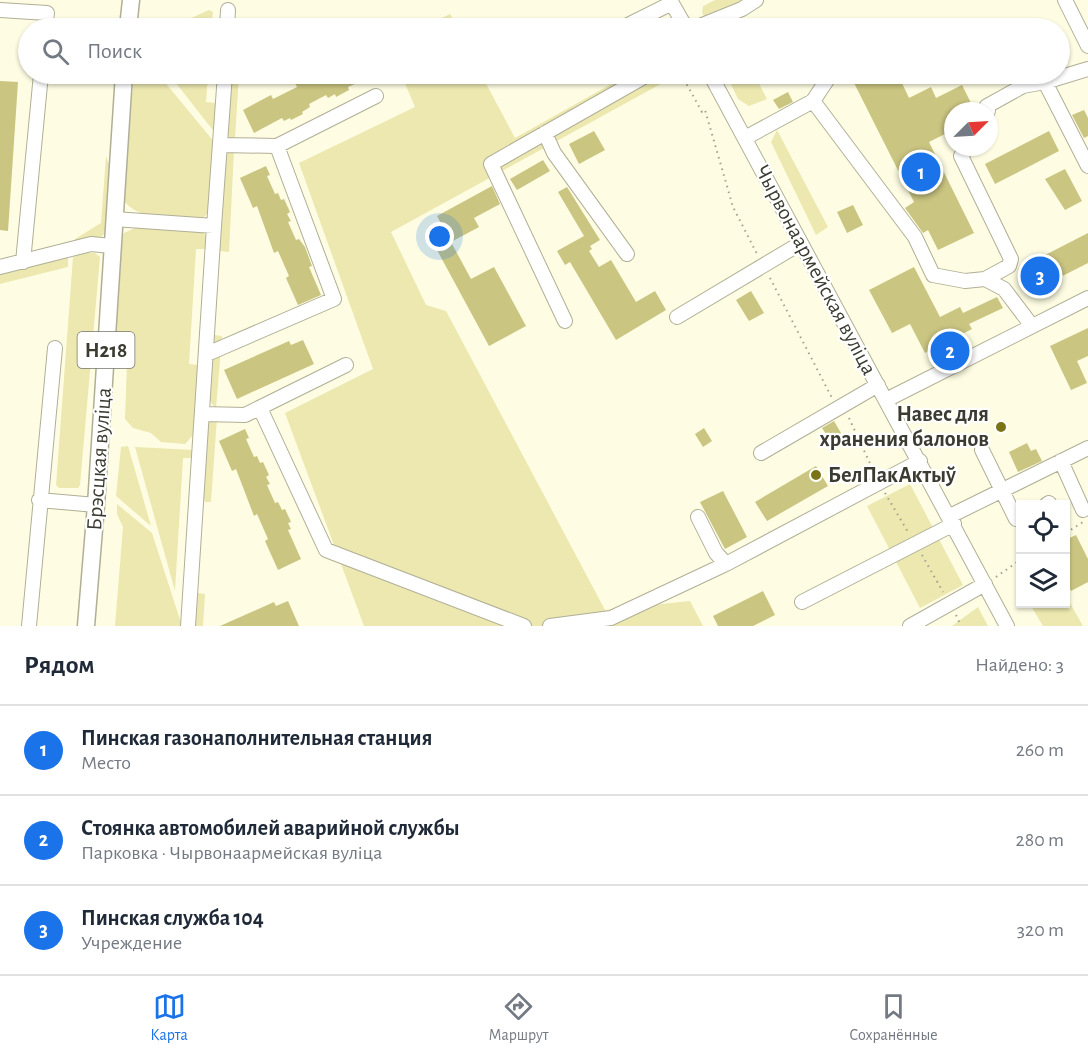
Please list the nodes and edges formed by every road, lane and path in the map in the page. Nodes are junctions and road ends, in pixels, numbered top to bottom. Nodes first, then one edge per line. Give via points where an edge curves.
1 (131, 0) edge
2 (756, 0) edge
3 (1065, 0) edge
4 (671, 1) edge
5 (47, 6) edge
6 (0, 10) edge
7 (228, 10) dead end
8 (129, 18) edge
9 (228, 18) edge
10 (640, 18) edge
11 (680, 18) edge
12 (720, 18) edge
13 (1088, 46) edge
14 (1088, 69) edge
15 (1070, 74) edge
16 (40, 84) edge
17 (123, 84) edge
18 (224, 84) edge
19 (631, 84) edge
20 (687, 84) edge
21 (715, 84) edge
22 (824, 84) edge
23 (1034, 84) edge
24 (1046, 84) edge
25 (376, 96) dead end
26 (813, 101) junction
27 (994, 102) edge
28 (545, 133) junction
29 (745, 138) junction
30 (221, 145) junction
31 (277, 146) junction
32 (961, 156) edge
33 (1088, 166) edge
34 (114, 219) junction
35 (214, 226) junction
36 (801, 243) junction
37 (112, 246) junction
38 (627, 254) dead end
39 (23, 262) junction
40 (763, 265) junction
41 (0, 267) edge
42 (985, 279) junction
43 (1088, 298) edge
44 (677, 317) dead end
45 (565, 321) dead end
46 (1032, 326) junction
47 (55, 348) dead end
48 (207, 354) junction
49 (346, 365) dead end
50 (878, 385) junction
51 (886, 400) junction
52 (843, 405) junction
53 (260, 408) junction
54 (203, 414) junction
55 (1088, 448) edge
56 (982, 450) dead end
57 (761, 453) dead end
58 (920, 461) junction
59 (1061, 461) junction
60 (879, 484) junction
61 (1003, 491) junction
62 (39, 500) junction
63 (96, 505) junction
64 (1085, 515) edge
65 (698, 517) dead end
66 (1016, 519) edge
67 (952, 520) junction
68 (1070, 528) edge
69 (1016, 563) edge
70 (726, 564) junction
71 (985, 584) junction
72 (802, 602) dead end
73 (29, 626) edge
74 (86, 626) edge
75 (188, 626) edge
76 (524, 626) edge
77 (550, 626) edge
78 (910, 626) edge
79 (1008, 626) edge

1 - 8 main road
2 - 12 street
3 - 13 street
4 - 10 street
4 - 11 street
5 - 6 street
7 - 9 street
14 - 15 street
16 - 39 street
17 - 34 main road, Брэсцкая вуліца / Н218
18 - 30 street
19 - 28 street
20 - 40 path via 702,112 705,110 733,207
21 - 29 street, Чырвонаармейская вуліца
22 - 26 street
23 - 27 street
24 - 33 street
25 - 31 street
26 - 29 street
26 - 42 street via 915,237 933,275 965,281
28 - 38 street via 554,153
28 - 45 street via 491,164
29 - 36 street, Чырвонаармейская вуліца
30 - 31 street
30 - 35 street
31 - 48 street via 334,299
32 - 42 street via 1011,259 1009,266
34 - 35 street
34 - 37 main road, Брэсцкая вуліца / Н218
35 - 48 street
36 - 40 street
36 - 50 street, Чырвонаармейская вуліца
37 - 39 street via 91,244
37 - 63 main road, Брэсцкая вуліца / Н218
39 - 41 street
40 - 44 street
40 - 52 path via 832,398
42 - 46 street via 1004,290
43 - 46 street
46 - 51 street
47 - 62 street
48 - 54 street
49 - 53 street
50 - 51 street, Чырвонаармейская вуліца
50 - 52 street
51 - 58 street, Чырвонаармейская вуліца
52 - 57 street
52 - 60 path
53 - 54 street via 245,415
53 - 76 street via 326,550
54 - 75 street
55 - 59 street
56 - 61 street
58 - 60 street
58 - 67 street, Чырвонаармейская вуліца
59 - 61 street
59 - 64 street
60 - 70 street
61 - 66 street
61 - 67 street
62 - 63 street
62 - 73 street
63 - 74 main road, Брэсцкая вуліца / Н218
64 - 68 path
65 - 70 street
67 - 71 street, Чырвонаармейская вуліца
67 - 72 street
69 - 71 path
70 - 77 street via 610,618
71 - 78 street
71 - 79 street, Чырвонаармейская вуліца

